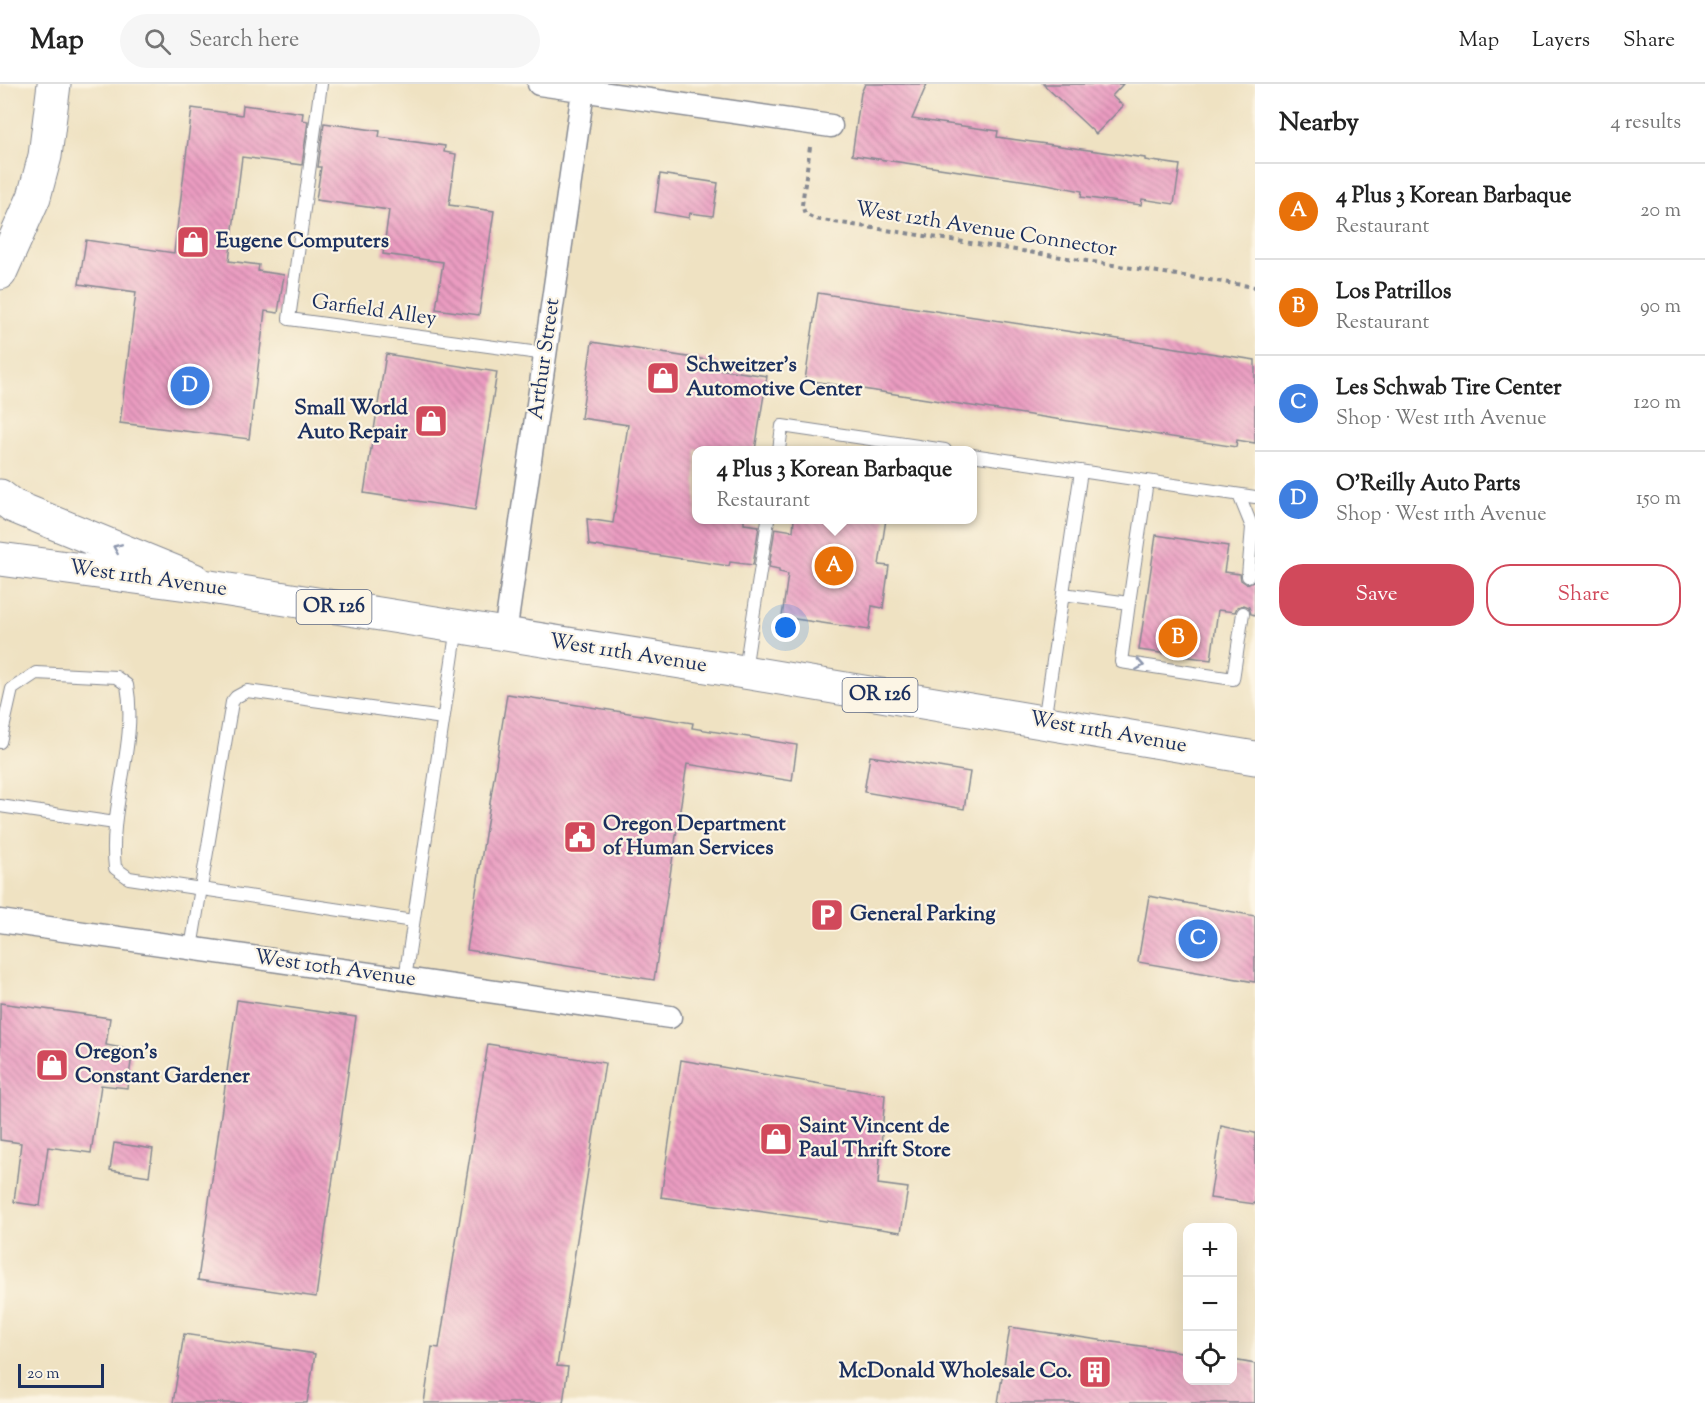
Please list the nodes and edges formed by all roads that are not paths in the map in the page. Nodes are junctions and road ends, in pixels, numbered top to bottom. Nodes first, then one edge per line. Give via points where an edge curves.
1 (54, 84) edge
2 (321, 84) edge
3 (539, 84) edge
4 (583, 87) edge
5 (822, 124) road end
6 (0, 273) edge
7 (546, 354) junction
8 (780, 446) edge
9 (918, 446) edge
10 (977, 456) edge
11 (1081, 471) junction
12 (1147, 481) junction
13 (1239, 495) junction
14 (0, 496) edge
15 (1255, 497) edge
16 (767, 524) edge
17 (0, 559) edge
18 (1248, 576) dead end
19 (210, 587) junction
20 (1063, 594) junction
21 (1129, 603) junction
22 (1243, 613) dead end
23 (457, 627) junction
24 (505, 634) junction
25 (745, 672) junction
26 (443, 718) junction
27 (1044, 723) junction
28 (0, 742) edge
29 (1255, 758) edge
30 (0, 806) edge
31 (115, 823) junction
32 (201, 888) junction
33 (0, 921) edge
34 (413, 921) junction
35 (191, 948) junction
36 (405, 979) junction
37 (670, 1017) dead end

1 - 6 main road via 45,156 34,197
2 - 7 lane, Garfield Alley via 289,319
3 - 4 street
4 - 5 street
4 - 7 street, Arthur Street
7 - 24 street, Arthur Street
8 - 9 lane via 782,426
10 - 11 lane
11 - 12 lane
11 - 20 lane
12 - 13 lane
12 - 21 lane
13 - 15 lane
13 - 18 lane via 1252,527
19 -> 14 main road via 14,506
16 - 25 lane
17 - 19 main road, West 11th Avenue / OR 126
19 - 23 main road, West 11th Avenue / OR 126
20 - 21 lane
20 - 27 lane
21 -> 22 lane via 1120,662 1233,679
23 - 24 main road, West 11th Avenue / OR 126
23 - 26 lane
24 - 25 main road, West 11th Avenue / OR 126
25 - 27 main road, West 11th Avenue / OR 126
26 - 32 lane via 281,694 247,691 236,697 232,702
26 - 34 lane
27 - 29 main road, West 11th Avenue / OR 126
28 - 31 lane via 12,689 36,674 116,677 127,685 131,707
30 - 31 lane
31 - 32 lane via 115,868 129,878
32 - 34 lane
32 - 35 lane
33 - 35 street, West 10th Avenue
34 - 36 lane
35 - 36 street, West 10th Avenue
36 - 37 street, West 10th Avenue

